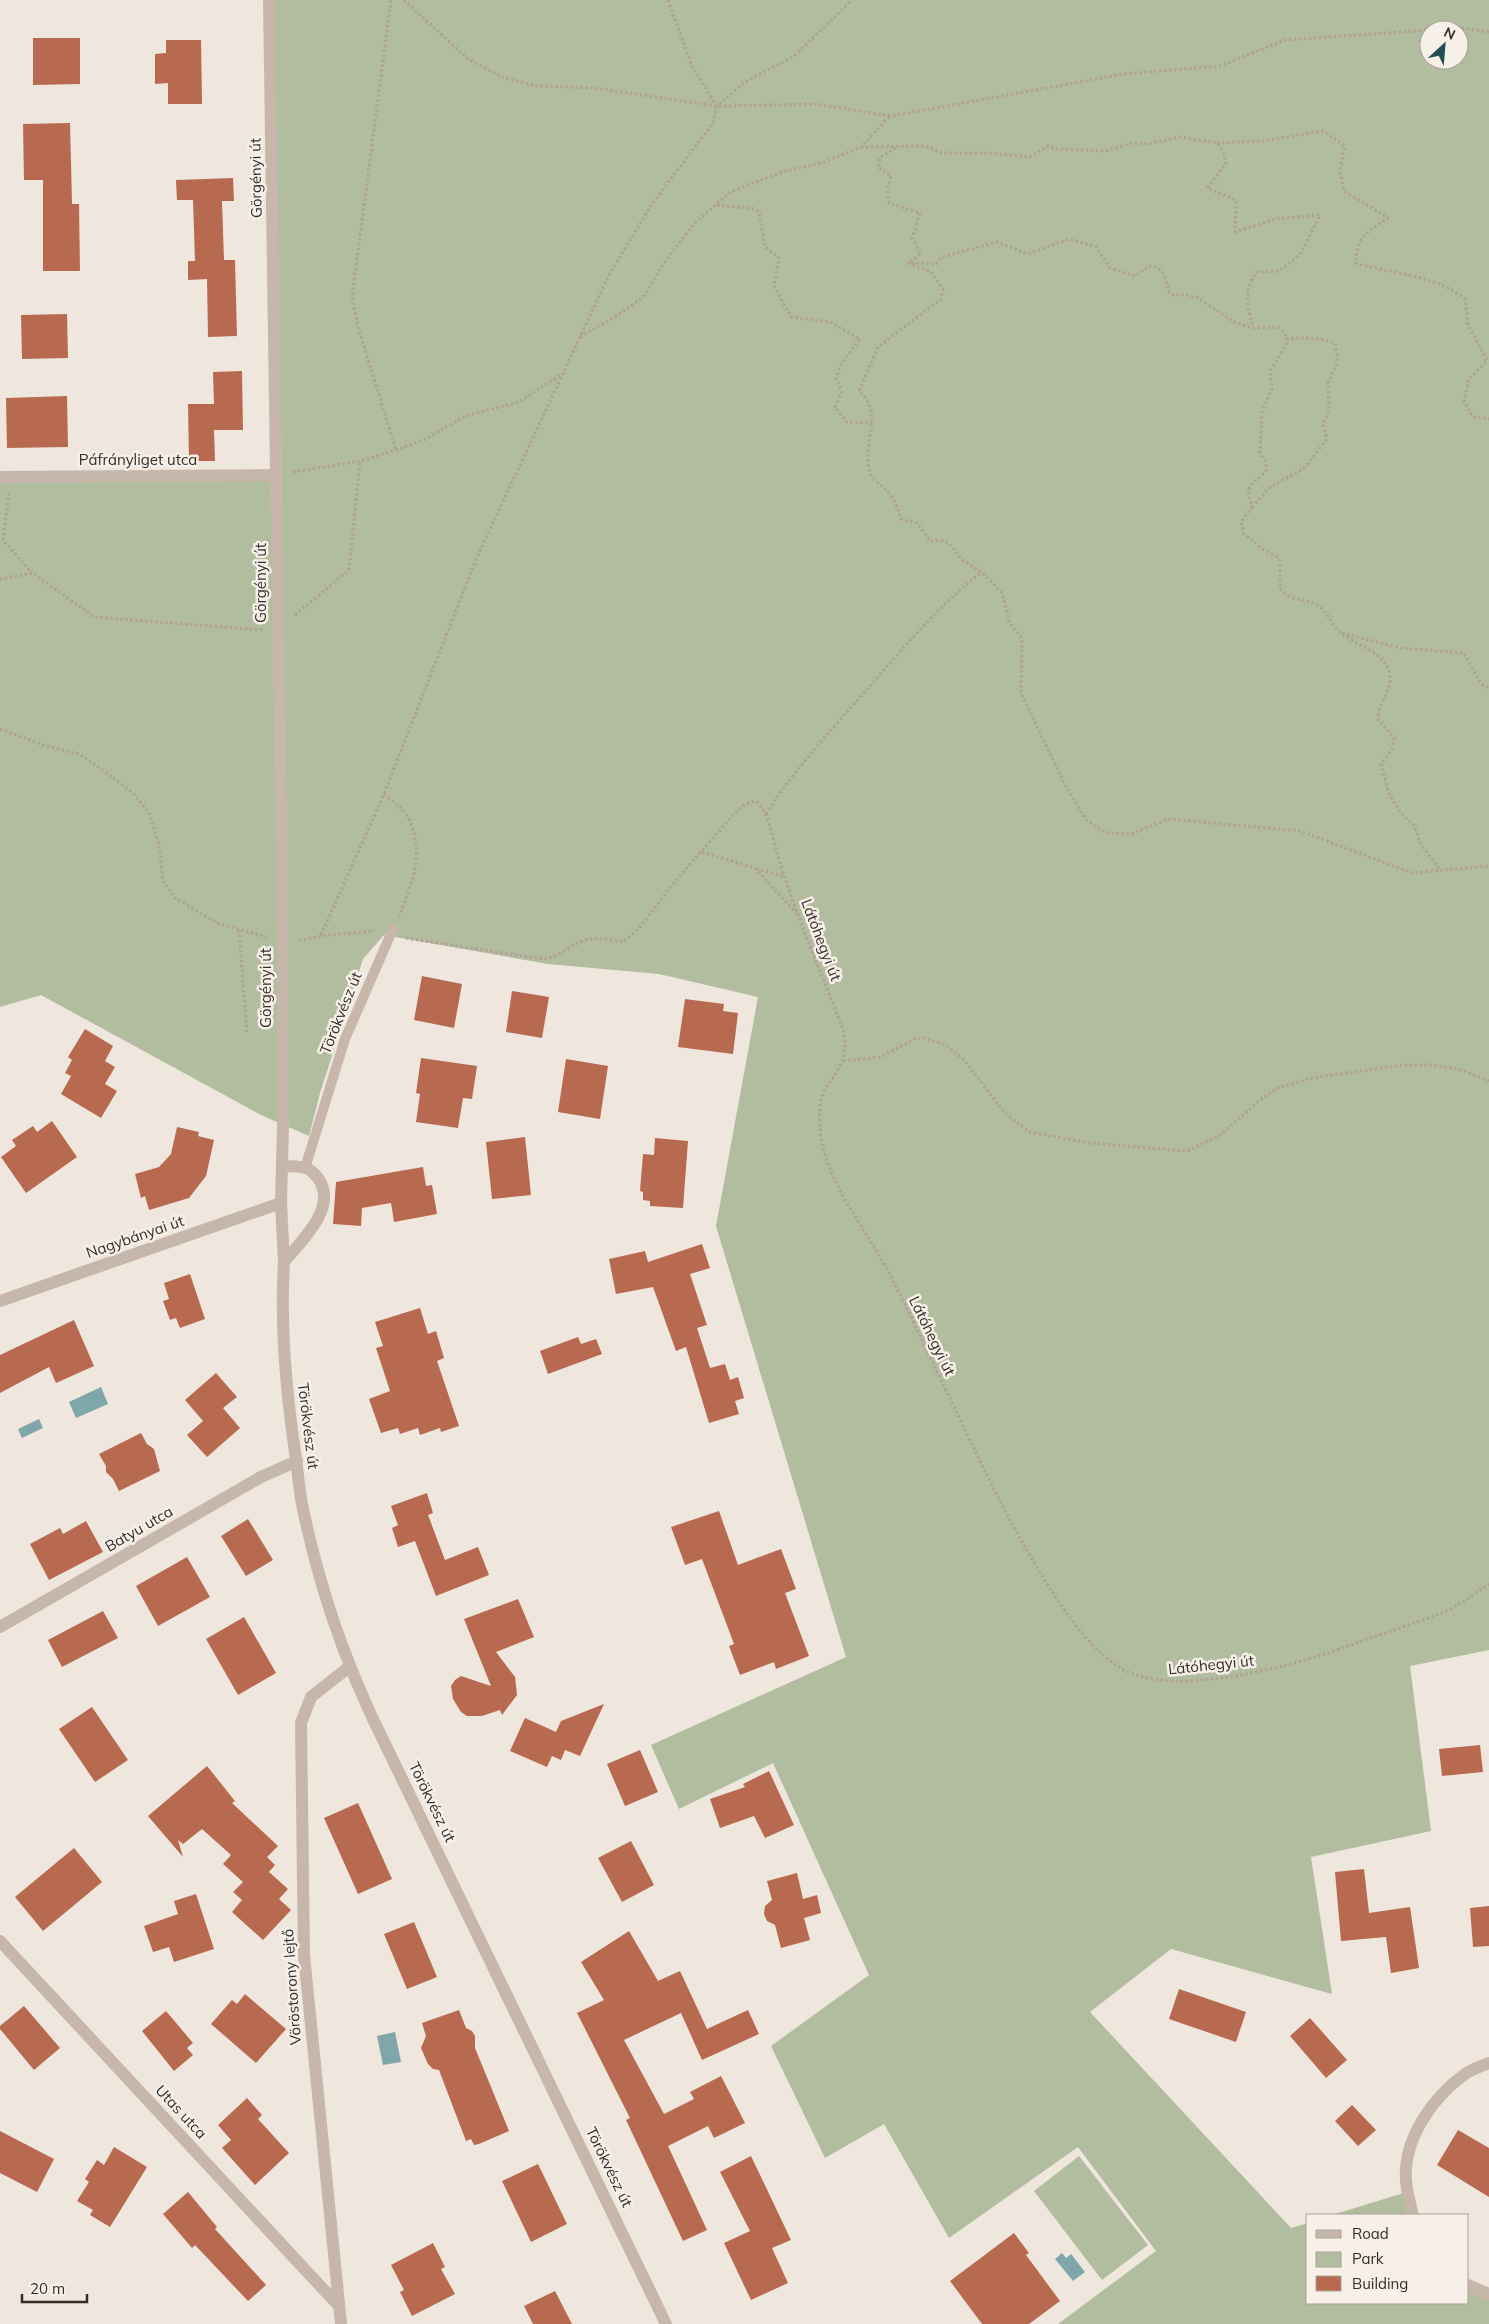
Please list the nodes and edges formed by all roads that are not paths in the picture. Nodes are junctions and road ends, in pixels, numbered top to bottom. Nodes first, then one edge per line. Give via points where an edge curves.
1 (269, 0) edge
2 (276, 474) junction
3 (0, 477) edge
4 (393, 929) road end
5 (282, 1166) junction
6 (305, 1168) junction
7 (280, 1203) junction
8 (284, 1262) junction
9 (0, 1301) edge
10 (296, 1461) junction
11 (0, 1628) edge
12 (349, 1667) junction
13 (0, 1941) edge
14 (1489, 2063) edge
15 (1413, 2214) edge
16 (1469, 2285) edge
17 (1489, 2294) edge
18 (337, 2304) junction
19 (341, 2324) edge
20 (666, 2324) edge

1 - 2 street, Görgényi út
2 - 3 street, Páfrányliget utca
2 - 5 street, Görgényi út via 283,944
4 - 6 lane, Törökvész út via 345,1039
5 - 6 street
5 - 7 street, Törökvész út
6 - 8 street via 314,1172 324,1190 323,1206 316,1222
7 - 8 street, Törökvész út
7 - 9 street, Nagybányai út
8 - 10 street, Törökvész út via 281,1315 287,1399
10 - 11 street, Batyu utca via 261,1477
10 - 12 street, Törökvész út via 314,1556
12 - 18 street, Vöröstorony lejtő via 311,1697 300,1723 304,1955
12 - 20 street, Törökvész út
13 - 18 street, Utas utca
14 - 15 street via 1466,2073 1441,2094 1415,2135 1407,2158 1406,2180
16 - 17 street
18 - 19 street, Vöröstorony lejtő

